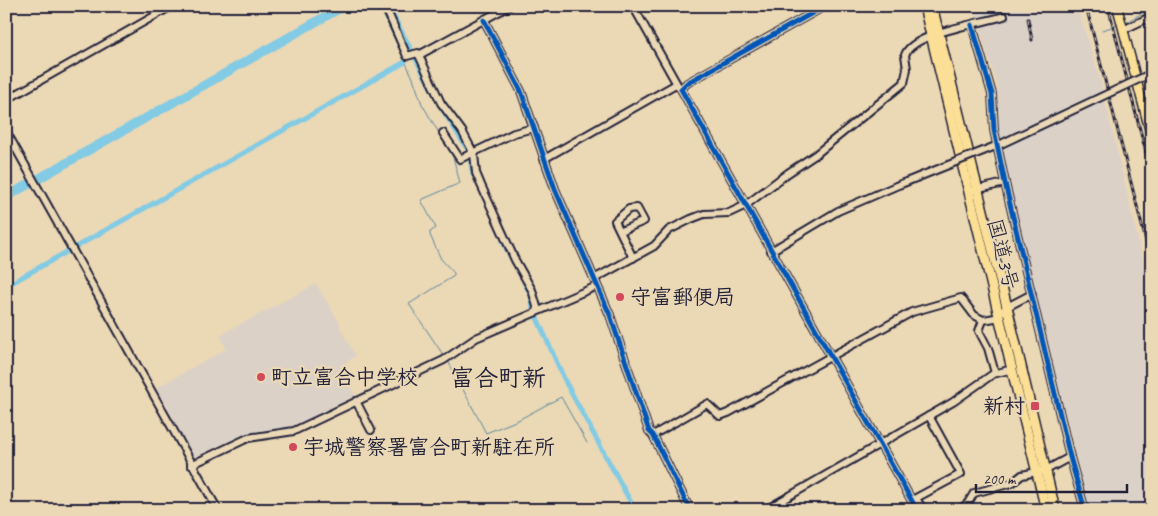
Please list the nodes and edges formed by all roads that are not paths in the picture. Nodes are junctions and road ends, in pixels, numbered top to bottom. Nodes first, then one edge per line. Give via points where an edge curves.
1 (172, 6) edge
2 (385, 6) edge
3 (509, 6) edge
4 (633, 6) edge
5 (825, 6) edge
6 (924, 6) edge
7 (932, 6) edge
8 (1117, 6) edge
9 (1004, 16) dead end
10 (1152, 16) edge
11 (484, 20) junction
12 (972, 25) junction
13 (1123, 30) junction
14 (935, 34) junction
15 (415, 54) junction
16 (1152, 73) edge
17 (679, 86) junction
18 (6, 100) edge
19 (534, 128) junction
20 (6, 131) edge
21 (443, 133) dead end
22 (1152, 139) edge
23 (471, 155) junction
24 (544, 159) junction
25 (1005, 182) junction
26 (974, 190) junction
27 (746, 206) junction
28 (621, 231) junction
29 (773, 255) junction
30 (633, 258) junction
31 (594, 279) junction
32 (597, 286) junction
33 (1032, 294) junction
34 (1007, 307) junction
35 (535, 312) junction
36 (1000, 313) junction
37 (983, 320) junction
38 (831, 357) junction
39 (1013, 369) junction
40 (995, 374) junction
41 (356, 401) junction
42 (929, 416) junction
43 (371, 430) dead end
44 (654, 437) junction
45 (880, 445) junction
46 (1070, 457) junction
47 (191, 465) junction
48 (1042, 471) junction
49 (218, 510) edge
50 (690, 510) edge
51 (765, 510) edge
52 (917, 510) edge
53 (923, 510) edge
54 (960, 510) edge
55 (1046, 510) edge
56 (1054, 510) edge
57 (1085, 510) edge

1 - 18 street
2 - 15 street via 407,56
3 - 11 street
4 - 17 street
5 - 17 street
6 - 14 highway, 国道3号
7 - 14 highway, 国道3号
8 - 13 main road
9 - 12 street
10 - 13 street
11 - 15 street
11 - 19 street via 521,91
12 - 14 street
12 - 25 street via 995,107 994,130
13 - 22 main road
14 - 26 highway, 国道3号
14 - 27 street via 907,49 907,76 896,90 815,156
15 - 23 street via 462,131
16 - 29 street, bridge via 1039,127 838,211
17 - 24 street
17 - 27 street
19 - 23 street via 514,133
19 - 24 street
20 - 47 street
21 - 23 street via 460,159
23 - 35 street via 481,185 532,290
24 - 31 street
25 - 26 street
25 - 33 street
26 - 34 highway, 国道3号
26 - 36 highway, 国道3号
27 - 29 street
27 - 30 street via 729,213 704,214 691,219 669,230 654,246
28 - 28 street via 615,221 629,209 638,209 644,221
28 - 30 street
29 - 38 street
30 - 31 street
31 - 32 street
32 - 35 street
32 - 44 street via 610,315 635,394
33 - 34 street
33 - 46 street
34 - 36 street
34 - 48 highway, 国道3号
35 - 41 street via 476,338 447,358
36 - 37 street via 995,318
36 - 39 highway, 国道3号
37 - 38 street via 974,315 961,298 956,298 912,312
37 - 40 street via 979,331 988,348
38 - 44 street via 728,413 720,416 707,404
38 - 45 street
39 - 40 street
39 - 48 highway, 国道3号
40 - 42 street
41 - 43 street
41 - 47 street via 294,431 248,438
42 - 45 street
42 - 53 street via 960,474 916,498
44 - 50 street
45 - 51 street
45 - 52 street
46 - 48 street
46 - 57 street
47 - 49 street
48 - 54 street via 974,493
48 - 55 highway, 国道3号
48 - 56 highway, 国道3号

